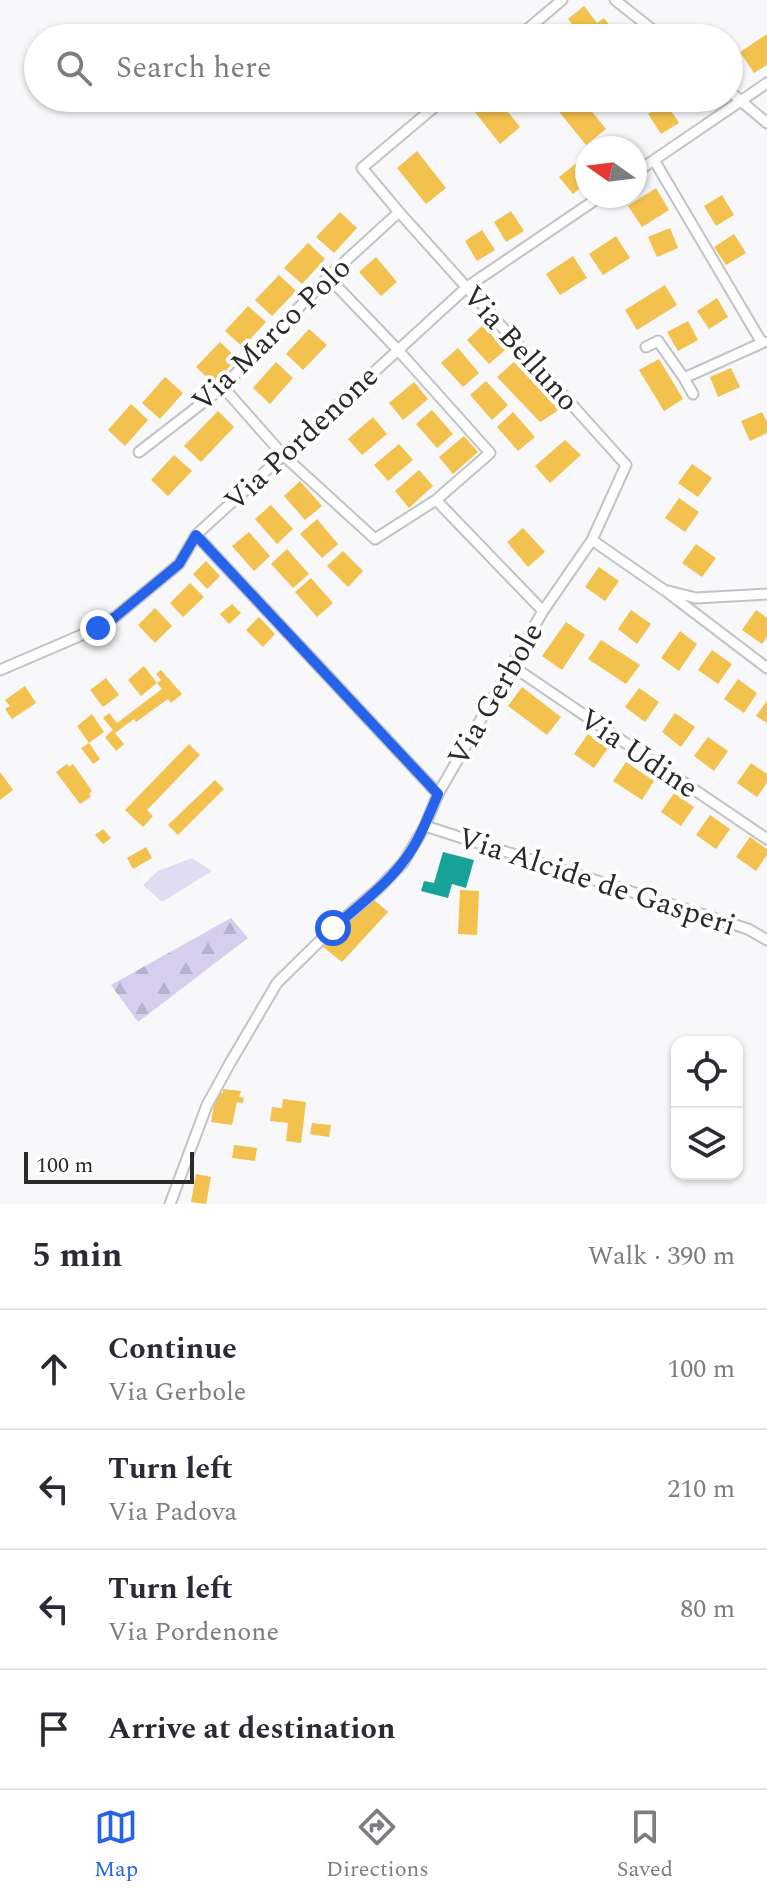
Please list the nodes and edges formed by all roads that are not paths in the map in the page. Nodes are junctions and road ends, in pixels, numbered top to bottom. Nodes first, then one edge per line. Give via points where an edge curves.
1 (562, 0) edge
2 (615, 0) edge
3 (534, 24) edge
4 (645, 24) edge
5 (767, 83) edge
6 (743, 98) edge
7 (743, 103) edge
8 (428, 112) edge
9 (723, 112) edge
10 (767, 123) edge
11 (654, 160) junction
12 (647, 165) edge
13 (583, 208) edge
14 (399, 212) junction
15 (328, 277) junction
16 (467, 287) junction
17 (764, 341) edge
18 (646, 347) dead end
19 (398, 350) junction
20 (684, 378) junction
21 (223, 387) junction
22 (693, 394) dead end
23 (139, 452) dead end
24 (283, 455) junction
25 (436, 500) junction
26 (196, 535) junction
27 (592, 540) junction
28 (664, 590) junction
29 (767, 594) edge
30 (543, 611) junction
31 (512, 666) junction
32 (767, 668) edge
33 (0, 670) edge
34 (438, 794) junction
35 (425, 826) junction
36 (767, 839) edge
37 (767, 940) edge
38 (170, 1204) edge

1 - 3 street
2 - 4 street
5 - 6 street
7 - 10 street
8 - 14 street, Via Belluno via 362,168
9 - 11 street
11 - 12 street
11 - 17 street
13 - 16 street, Via Pordenone
14 - 15 street, Via Marco Polo
14 - 16 street, Via Belluno
15 - 19 street
15 - 21 street, Via Marco Polo
16 - 19 street, Via Pordenone
16 - 27 street, Via Belluno via 626,465
17 - 20 street
18 - 20 street via 658,341
19 - 24 street, Via Pordenone
19 - 25 street via 490,453
20 - 22 street
21 - 23 street, Via Marco Polo
21 - 24 street
24 - 25 street via 375,539
24 - 26 street, Via Pordenone
25 - 30 street
26 - 33 street, Via Pordenone via 179,564 115,617
26 - 34 street
27 - 28 street
27 - 30 street, Via Gerbole
28 - 29 street via 696,598
28 - 32 street
30 - 31 street, Via Gerbole
31 - 34 street, Via Gerbole
31 - 36 street, Via Udine
34 - 35 street, Via Gerbole
35 - 37 street, Via Alcide de Gasperi via 748,929
35 - 38 street, Via Gerbole via 403,863 277,983 207,1105

